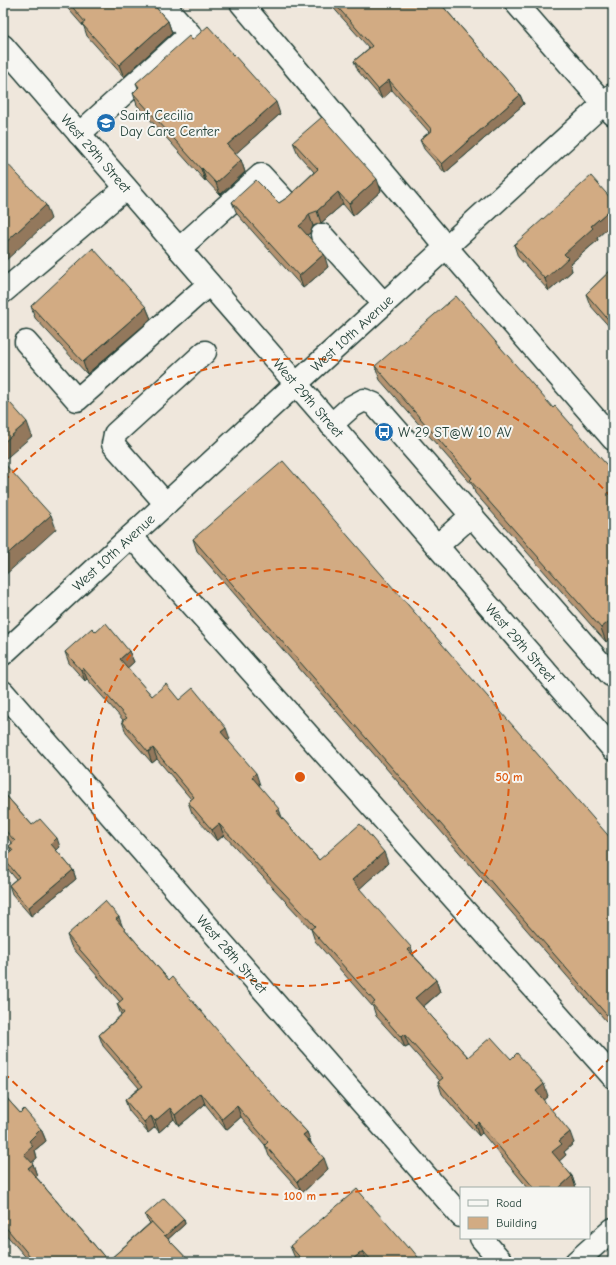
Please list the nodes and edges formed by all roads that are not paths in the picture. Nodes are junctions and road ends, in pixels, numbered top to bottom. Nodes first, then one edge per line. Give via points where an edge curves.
1 (168, 3) edge
2 (241, 3) edge
3 (516, 3) edge
4 (3, 46) edge
5 (610, 104) edge
6 (79, 134) junction
7 (126, 188) junction
8 (284, 200) edge
9 (322, 235) dead end
10 (446, 247) junction
11 (179, 249) junction
12 (209, 284) junction
13 (3, 292) edge
14 (384, 304) junction
15 (26, 342) dead end
16 (205, 352) dead end
17 (296, 384) junction
18 (331, 424) junction
19 (613, 438) edge
20 (166, 504) junction
21 (472, 515) junction
22 (131, 536) junction
23 (437, 546) junction
24 (3, 654) edge
25 (611, 675) dead end
26 (3, 692) edge
27 (613, 749) edge
28 (613, 1077) edge
29 (460, 1215) edge
30 (613, 1229) edge
31 (482, 1239) edge
32 (502, 1262) edge
33 (576, 1262) edge

1 - 6 street via 165,6 190,34
2 - 10 street
3 - 5 street
4 - 6 street, West 29th Street
5 - 10 street, West 10th Avenue
6 - 7 street, West 29th Street
7 - 11 street, West 29th Street
7 - 13 street
8 - 11 street via 261,175
9 - 14 street
10 - 14 street, West 10th Avenue
10 - 19 street
11 - 12 street, West 29th Street
12 - 15 street via 78,400
12 - 17 street, West 29th Street
14 - 17 street, West 10th Avenue
16 - 20 street via 115,434 113,444
17 - 18 street, West 29th Street
17 - 20 street, West 10th Avenue
18 - 21 street via 364,400 374,404
18 - 23 street, West 29th Street
20 - 22 street, West 10th Avenue
21 - 23 street
21 - 25 street
22 - 24 street, West 10th Avenue
22 - 28 street
23 - 27 street, West 29th Street
26 - 29 street, West 28th Street
30 - 33 street
31 - 32 street

